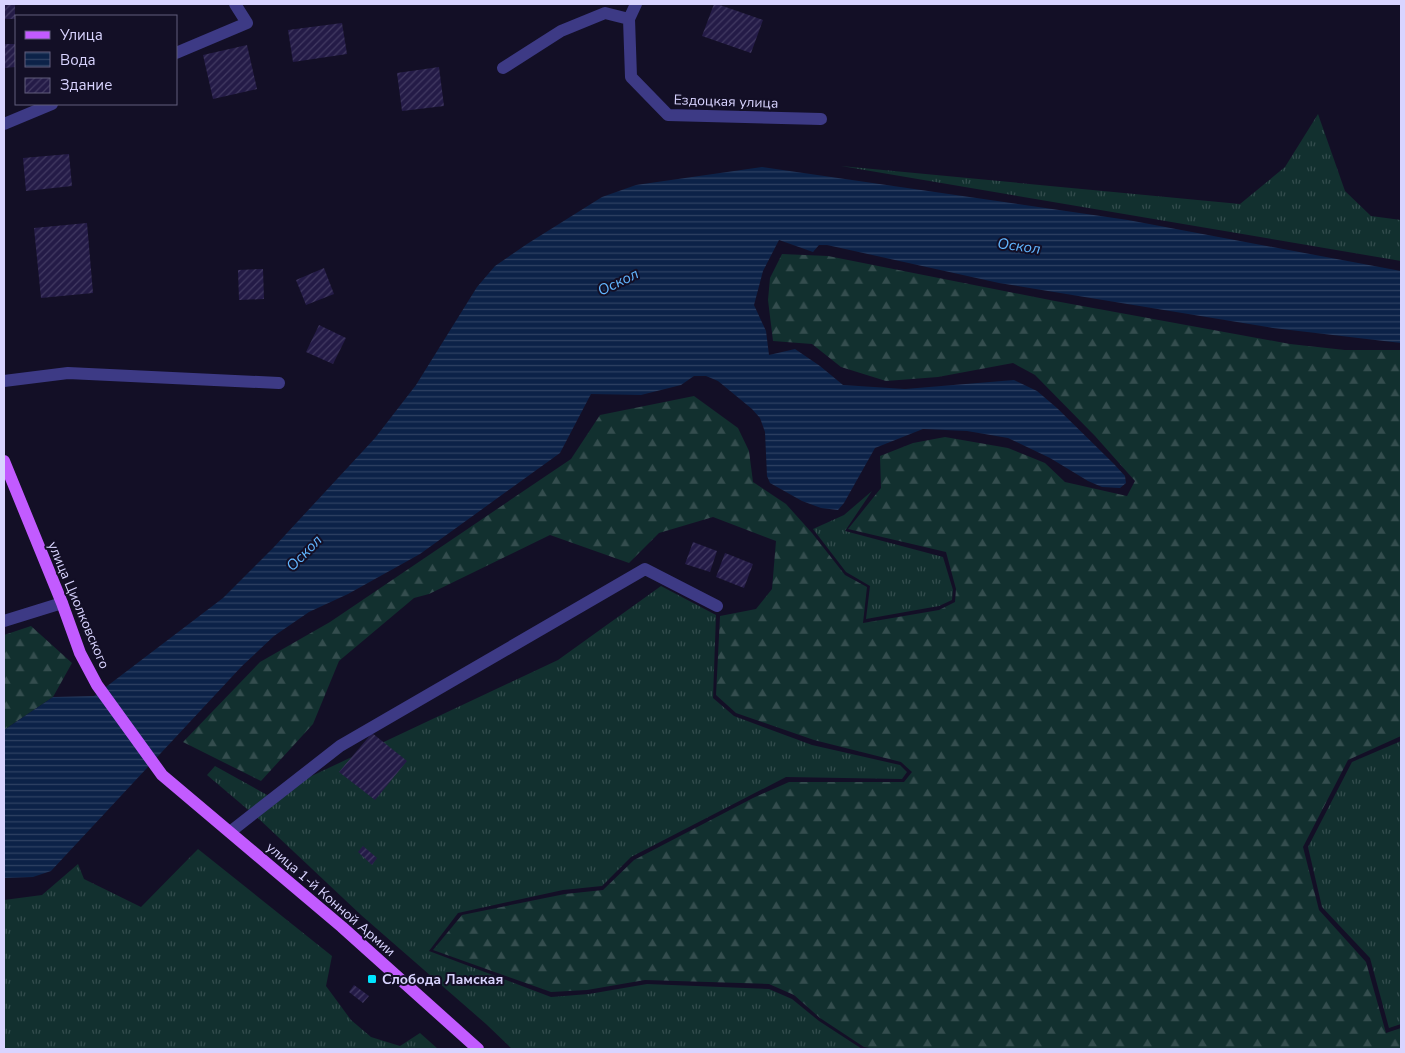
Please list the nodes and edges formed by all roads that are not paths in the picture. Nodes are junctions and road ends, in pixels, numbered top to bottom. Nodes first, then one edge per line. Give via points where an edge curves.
1 (235, 4) edge
2 (636, 4) edge
3 (629, 19) junction
4 (178, 51) edge
5 (502, 68) dead end
6 (50, 105) edge
7 (821, 119) dead end
8 (4, 124) edge
9 (4, 381) edge
10 (279, 383) dead end
11 (4, 461) edge
12 (62, 603) junction
13 (717, 606) dead end
14 (4, 621) edge
15 (162, 775) joint
16 (230, 832) junction
17 (478, 1049) edge

1 - 4 street via 247,23
2 - 3 street, Ездоцкая улица
3 - 5 street via 605,12 561,30
3 - 7 street, Ездоцкая улица via 631,77 668,115
6 - 8 street
9 - 10 street via 68,373
11 - 12 main road, улица Циолковского
12 - 14 street
12 - 15 main road, улица Циолковского via 80,653 97,685
13 - 16 street via 645,569 340,746
15 - 16 main road, улица 1-й Конной Армии
16 - 17 main road, улица 1-й Конной Армии

